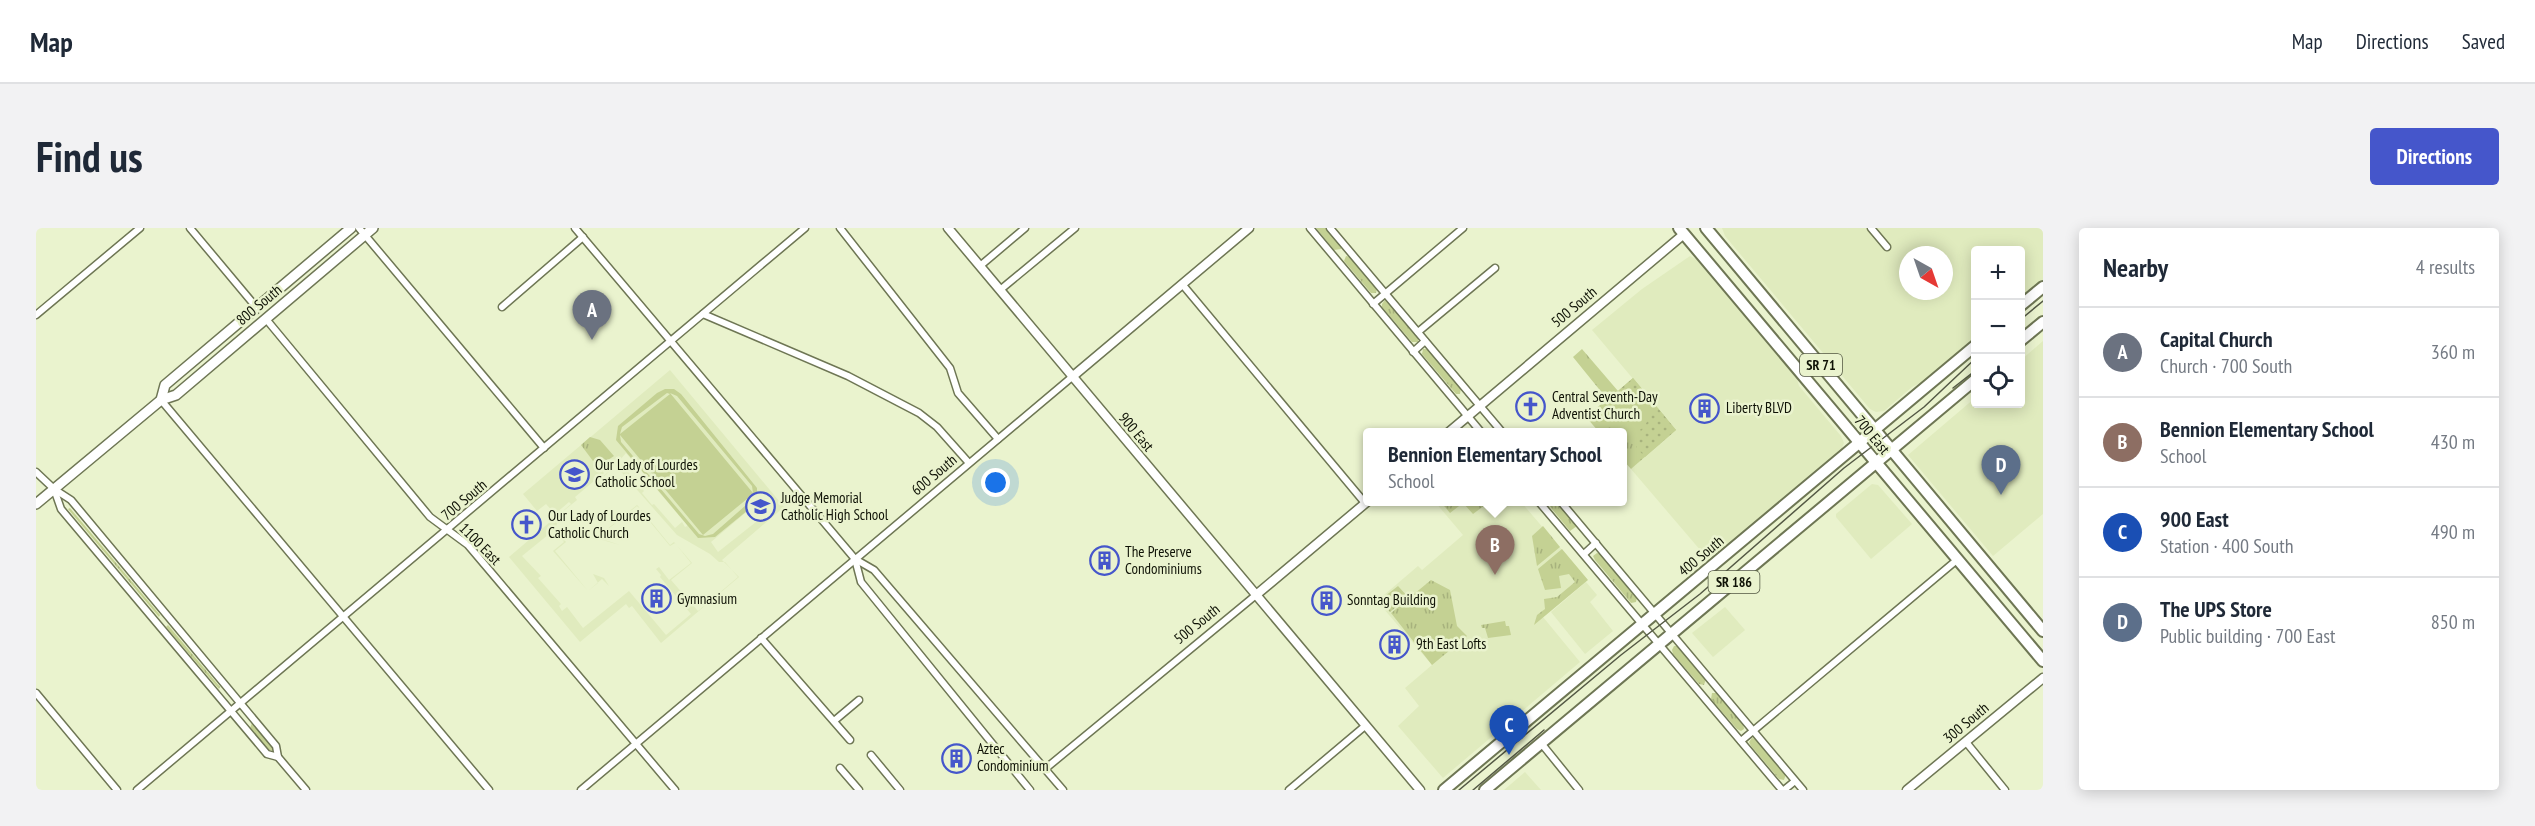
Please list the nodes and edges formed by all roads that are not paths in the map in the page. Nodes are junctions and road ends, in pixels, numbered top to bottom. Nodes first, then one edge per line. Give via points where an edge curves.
1 (140, 228) edge
2 (190, 228) edge
3 (351, 228) edge
4 (373, 228) edge
5 (805, 228) edge
6 (840, 228) edge
7 (948, 228) edge
8 (1025, 228) edge
9 (1075, 228) edge
10 (1249, 228) edge
11 (1310, 228) edge
12 (1330, 228) edge
13 (1463, 228) edge
14 (1706, 228) edge
15 (1871, 228) edge
16 (1685, 230) edge
17 (362, 231) edge
18 (580, 231) edge
19 (1887, 247) dead end
20 (1348, 249) junction
21 (1336, 259) junction
22 (980, 266) junction
23 (1495, 268) dead end
24 (1182, 284) junction
25 (2043, 287) edge
26 (1000, 290) junction
27 (1385, 293) junction
28 (2025, 302) edge
29 (1373, 304) junction
30 (502, 306) dead end
31 (257, 308) junction
32 (703, 314) junction
33 (36, 315) edge
34 (266, 318) junction
35 (2043, 322) edge
36 (1418, 332) junction
37 (2025, 337) edge
38 (671, 341) junction
39 (1425, 341) junction
40 (1971, 349) edge
41 (1413, 351) junction
42 (1072, 377) junction
43 (1971, 383) edge
44 (161, 400) junction
45 (1480, 406) junction
46 (1468, 417) junction
47 (1454, 428) edge
48 (1478, 428) edge
49 (1499, 428) edge
50 (1875, 430) junction
51 (998, 439) junction
52 (1859, 443) junction
53 (544, 448) junction
54 (1892, 450) junction
55 (1875, 463) junction
56 (969, 464) junction
57 (36, 472) edge
58 (54, 489) junction
59 (1363, 498) edge
60 (36, 504) edge
61 (1363, 505) edge
62 (1543, 506) edge
63 (1565, 506) edge
64 (448, 529) junction
65 (1596, 543) junction
66 (1584, 554) junction
67 (855, 560) junction
68 (1958, 560) junction
69 (1256, 596) junction
70 (1656, 614) junction
71 (343, 617) junction
72 (1643, 625) junction
73 (2043, 631) edge
74 (1672, 634) junction
75 (761, 638) junction
76 (1660, 644) junction
77 (2043, 661) edge
78 (2043, 678) edge
79 (1714, 685) junction
80 (36, 693) edge
81 (1702, 695) junction
82 (859, 700) dead end
83 (240, 704) junction
84 (231, 711) junction
85 (834, 721) junction
86 (1365, 726) junction
87 (1754, 731) junction
88 (850, 740) dead end
89 (1741, 741) junction
90 (1966, 742) junction
91 (636, 743) junction
92 (1541, 743) junction
93 (871, 755) dead end
94 (278, 756) junction
95 (840, 768) dead end
96 (1045, 769) junction
97 (1795, 781) junction
98 (117, 790) edge
99 (137, 790) edge
100 (306, 790) edge
101 (489, 790) edge
102 (581, 790) edge
103 (675, 790) edge
104 (859, 790) edge
105 (900, 790) edge
106 (1030, 790) edge
107 (1063, 790) edge
108 (1289, 790) edge
109 (1420, 790) edge
110 (1444, 790) edge
111 (1485, 790) edge
112 (1579, 790) edge
113 (1783, 790) edge
114 (1803, 790) edge
115 (1907, 790) edge
116 (2004, 790) edge

1 - 33 street
2 - 31 street
3 - 31 main road, 800 South
4 - 17 main road, 800 South
5 - 32 street, 700 South
6 - 51 street via 950,368 962,398
7 - 22 street, 900 East
8 - 22 street
9 - 26 street
10 - 24 street, 600 South
11 - 21 street
12 - 20 street
13 - 27 street
14 - 50 main road, 700 East / SR 71
15 - 19 street
16 - 45 street, 500 South
16 - 52 main road, 700 East / SR 71
17 - 34 main road, 800 South
17 - 53 street
18 - 30 street
18 - 38 street
20 - 21 street
20 - 27 street
21 - 29 street
22 - 26 street, 900 East
23 - 36 street
24 - 42 street, 600 South
24 - 59 street
25 - 28 main road
26 - 42 street, 900 East
27 - 29 street
27 - 36 street
29 - 41 street
31 - 44 main road, 800 South via 165,385
32 - 38 street, 700 South
32 - 56 street via 848,376 911,409 937,427
34 - 44 main road, 800 South via 176,395
34 - 64 street, 1100 East via 428,513
35 - 37 main road
36 - 39 street
38 - 53 street, 700 South
38 - 67 street
39 - 41 street
39 - 45 street
40 - 50 main road, 400 South / SR 186
41 - 46 street
42 - 51 street, 600 South
42 - 69 street, 900 East
43 - 54 main road, SR 186
44 - 58 main road, 800 South
44 - 71 street
45 - 46 street, 500 South
45 - 49 street
46 - 47 street, 500 South
46 - 48 street
50 - 52 main road, 400 South / SR 186
50 - 54 main road, 700 East / SR 71
51 - 56 street, 600 South
52 - 55 main road, 700 East / SR 71
52 - 70 main road, 400 South / SR 186
53 - 64 street, 700 South
54 - 55 main road, SR 186
54 - 73 main road, 700 East
55 - 68 main road, 700 East
55 - 74 main road, SR 186
56 - 67 street, 600 South
57 - 58 street
58 - 60 main road, 800 South
58 - 83 street via 70,500
58 - 84 street via 61,508
61 - 69 street, 500 South
62 - 66 street
63 - 65 street
64 - 71 street, 700 South
64 - 91 street, 1100 East via 465,541 488,567
65 - 66 street
65 - 70 street
66 - 72 street
67 - 75 street, 600 South
67 - 96 street via 874,570
67 - 106 street via 861,582
68 - 77 main road, 700 East
68 - 87 street
69 - 86 street, 900 East
69 - 96 street, 500 South
70 - 72 main road, 400 South / SR 186
70 - 74 street
71 - 83 street, 700 South
71 - 101 street
72 - 76 street
72 - 110 main road, 400 South / SR 186
74 - 76 main road, SR 186
74 - 79 street
75 - 85 street
75 - 91 street, 600 South
76 - 81 street
76 - 92 main road, SR 186
78 - 90 street, 300 South
79 - 81 street
79 - 87 street
80 - 98 street
81 - 89 street
82 - 85 street
83 - 84 street, 700 South
83 - 94 street via 276,746
84 - 94 street via 267,754
84 - 99 street, 700 South
85 - 88 street
86 - 108 street
86 - 109 street, 900 East
87 - 89 street
87 - 97 street
89 - 113 street
90 - 115 street, 300 South
90 - 116 street
91 - 102 street, 600 South
91 - 103 street, 1100 East
92 - 111 main road, SR 186
92 - 112 street
93 - 105 street
94 - 100 street
95 - 104 street
96 - 107 street
97 - 113 street
97 - 114 street

